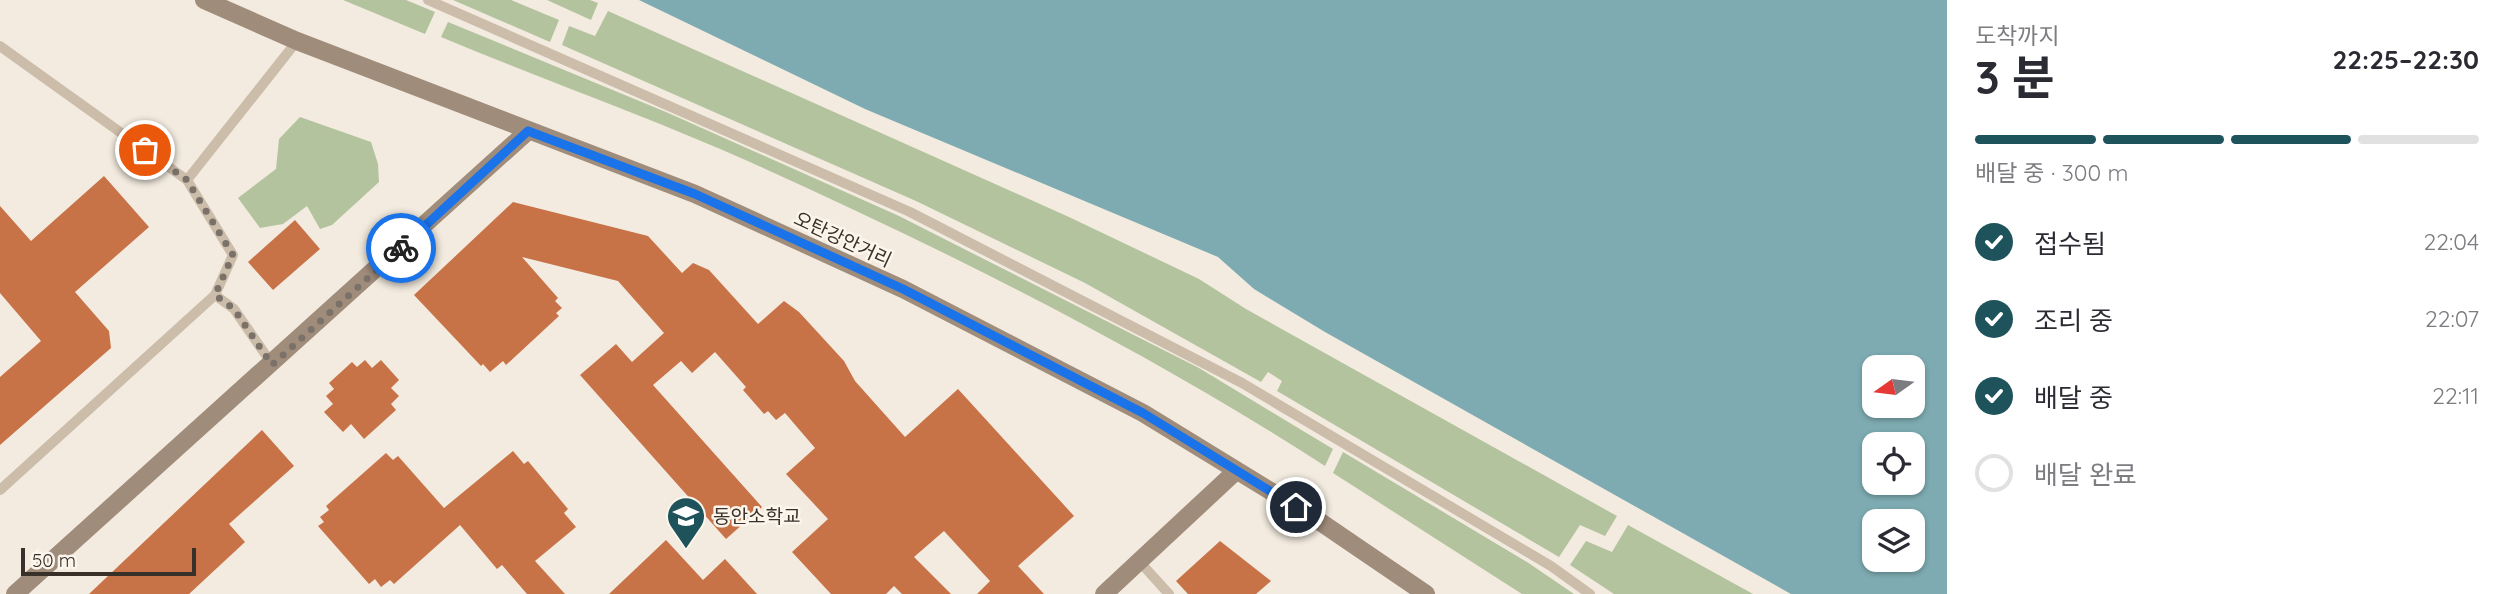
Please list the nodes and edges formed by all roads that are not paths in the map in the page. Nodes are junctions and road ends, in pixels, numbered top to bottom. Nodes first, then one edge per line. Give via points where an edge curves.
1 (204, 0) edge
2 (428, 0) edge
3 (297, 40) junction
4 (0, 46) edge
5 (528, 131) junction
6 (187, 180) junction
7 (215, 295) junction
8 (272, 365) junction
9 (1235, 472) junction
10 (0, 490) edge
11 (1139, 561) junction
12 (15, 594) edge
13 (1104, 594) edge
14 (1169, 594) edge
15 (1426, 594) edge
16 (1590, 594) edge

1 - 3 main road, 오탄강안거리
2 - 16 lane via 910,212 1113,315 1242,383 1551,566
3 - 5 main road, 오탄강안거리
3 - 6 lane
4 - 6 lane
5 - 8 main road
5 - 9 main road, 오탄강안거리 via 695,194 903,289 1143,413
6 - 7 lane via 233,255
7 - 8 lane via 234,309
7 - 10 lane
8 - 12 main road
9 - 11 main road
9 - 15 main road, 오탄강안거리 via 1316,519
11 - 13 main road
11 - 14 lane

